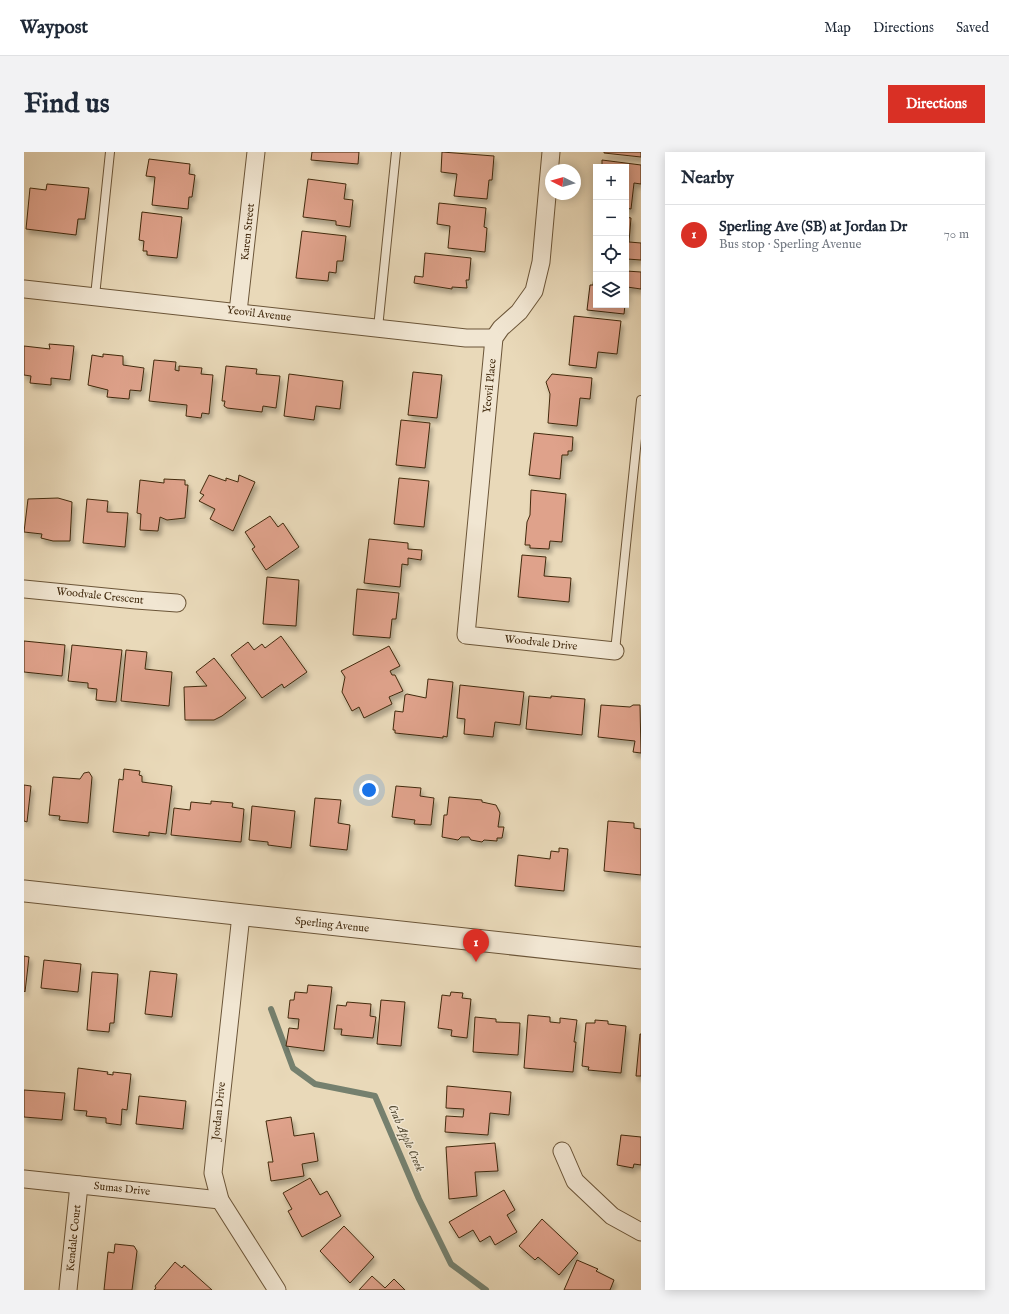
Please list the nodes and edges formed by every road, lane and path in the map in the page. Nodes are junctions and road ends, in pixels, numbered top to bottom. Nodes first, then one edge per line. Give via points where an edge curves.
1 (110, 152) edge
2 (256, 152) edge
3 (396, 152) edge
4 (551, 152) edge
5 (24, 289) edge
6 (95, 296) junction
7 (238, 312) junction
8 (378, 328) junction
9 (494, 338) junction
10 (641, 400) edge
11 (24, 589) edge
12 (177, 603) dead end
13 (466, 634) joint
14 (616, 651) joint
15 (24, 891) edge
16 (241, 915) junction
17 (641, 958) edge
18 (562, 1151) dead end
19 (24, 1179) edge
20 (79, 1185) junction
21 (220, 1200) junction
22 (641, 1232) edge
23 (68, 1290) edge
24 (277, 1290) edge

1 - 6 lane
2 - 7 street, Karen Street
3 - 8 lane
4 - 9 street via 541,262 534,291 519,312
5 - 6 street, Yeovil Avenue
6 - 7 street, Yeovil Avenue
7 - 8 street, Yeovil Avenue
8 - 9 street, Yeovil Avenue via 466,338
9 - 13 street, Yeovil Place
10 - 14 lane
11 - 12 street, Woodvale Crescent
13 - 14 street, Woodvale Drive
15 - 16 street, Sperling Avenue
16 - 17 street, Sperling Avenue
16 - 21 street, Jordan Drive via 213,1172
18 - 22 street via 574,1182 612,1216
19 - 20 street, Sumas Drive
20 - 21 street, Sumas Drive
20 - 23 street, Kendale Court
21 - 24 street, Jordan Drive

